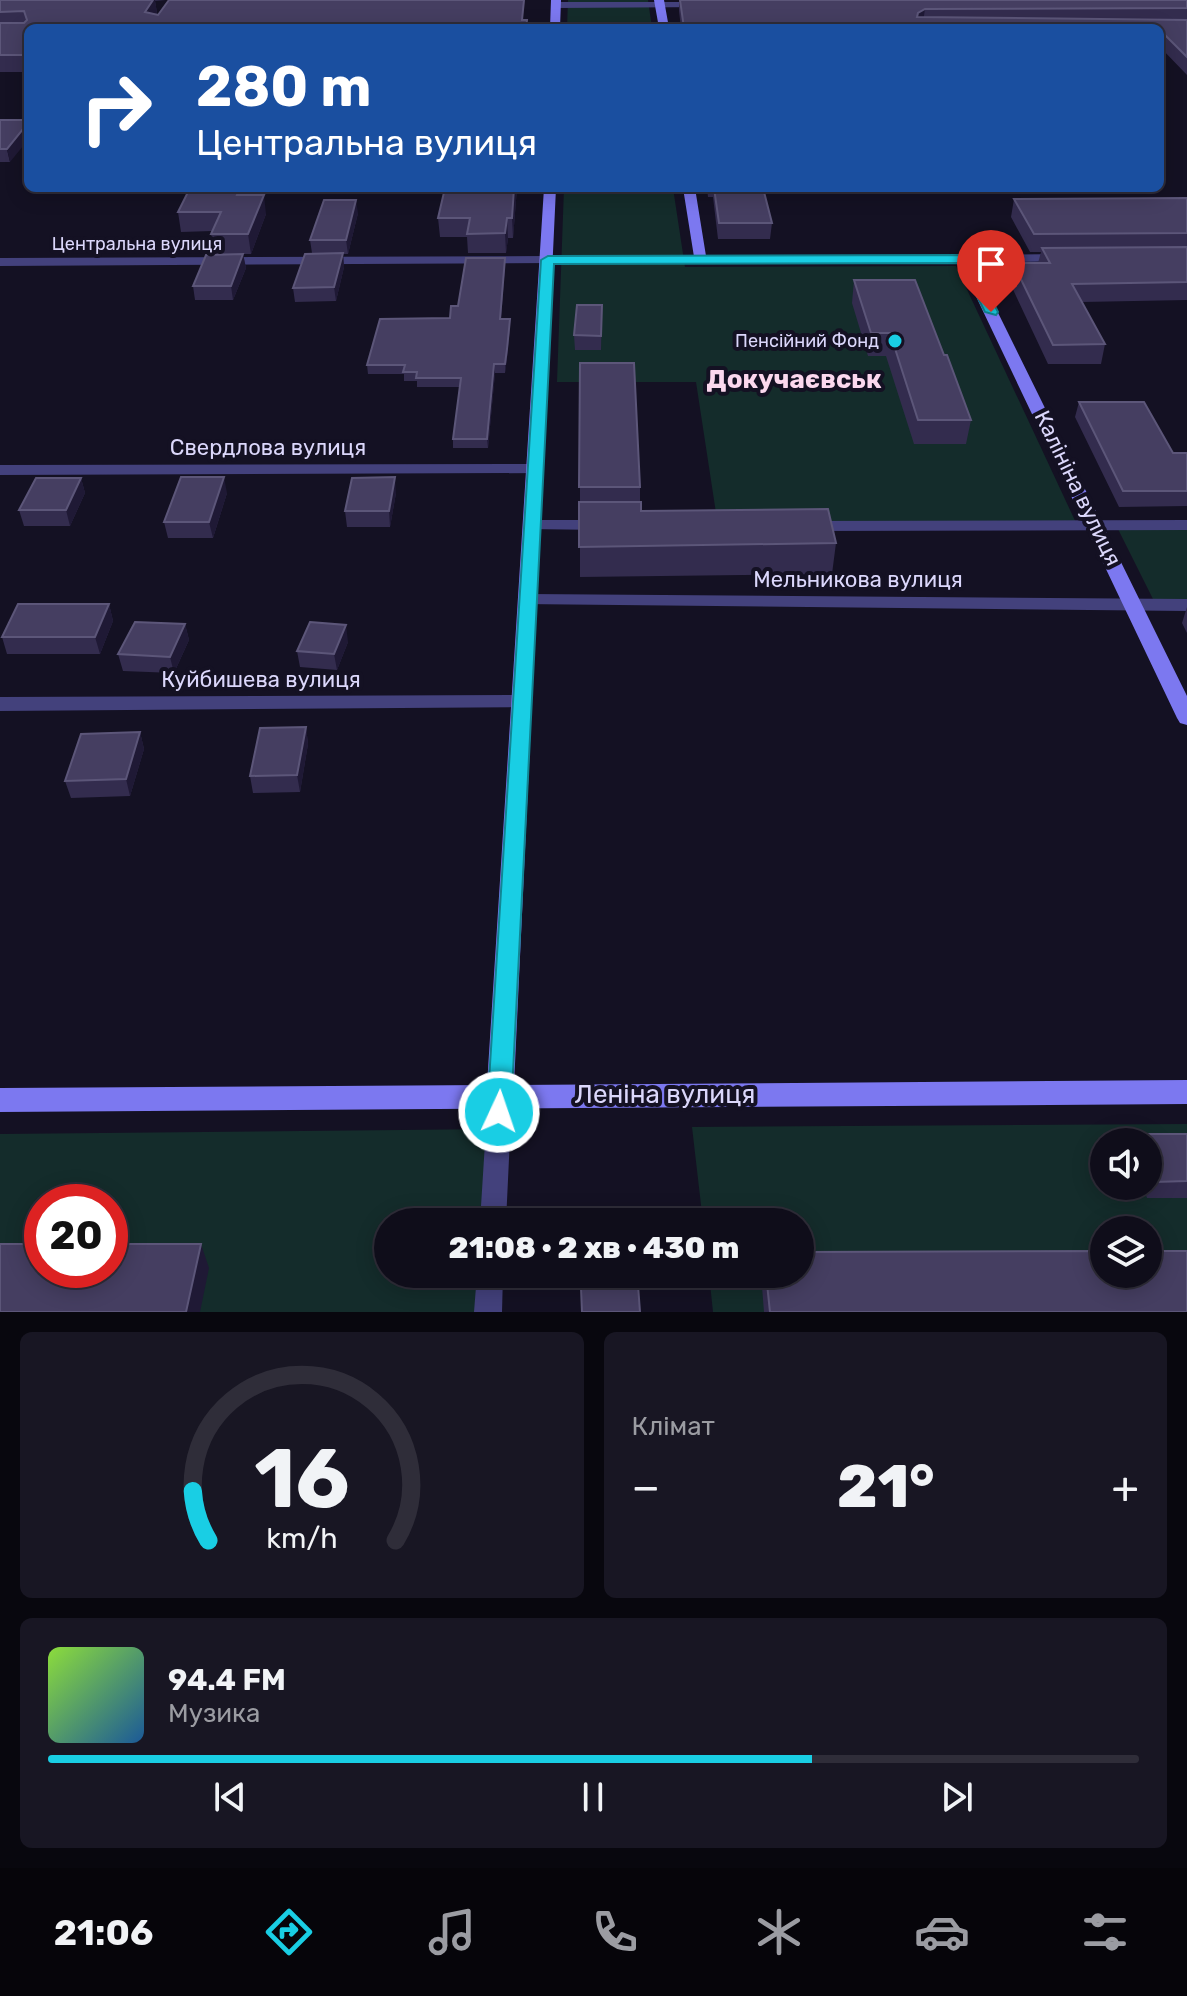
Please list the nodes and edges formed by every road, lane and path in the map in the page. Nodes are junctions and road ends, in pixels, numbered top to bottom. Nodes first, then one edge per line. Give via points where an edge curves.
1 (556, 3) edge
2 (660, 3) edge
3 (719, 5) edge
4 (555, 24) edge
5 (663, 24) edge
6 (550, 192) edge
7 (690, 192) edge
8 (1076, 258) edge
9 (965, 259) junction
10 (548, 260) junction
11 (700, 260) junction
12 (0, 262) edge
13 (536, 469) junction
14 (0, 470) edge
15 (533, 525) junction
16 (1187, 525) edge
17 (625, 526) edge
18 (781, 526) edge
19 (1097, 527) junction
20 (528, 600) junction
21 (1187, 605) edge
22 (1135, 606) junction
23 (522, 702) junction
24 (0, 704) edge
25 (1187, 718) edge
26 (1187, 1092) edge
27 (500, 1095) junction
28 (0, 1100) edge
29 (494, 1208) edge
30 (489, 1288) edge
31 (488, 1312) edge

1 - 2 street
1 - 4 main road
2 - 3 street
2 - 5 main road
6 - 10 main road
7 - 11 main road
8 - 9 street, Центральна вулиця
9 - 11 main road, Центральна вулиця
9 - 19 main road, Калініна вулиця
10 - 11 street, Центральна вулиця
10 - 12 street, Центральна вулиця
10 - 13 main road
13 - 14 street, Свердлова вулиця
13 - 15 main road
15 - 17 street
15 - 20 main road
16 - 19 street
18 - 19 street
19 - 22 main road, Калініна вулиця
20 - 22 street, Мельникова вулиця
20 - 23 main road
21 - 22 street, Мельникова вулиця
22 - 25 main road, Калініна вулиця
23 - 24 street, Куйбишева вулиця
23 - 27 main road
26 - 27 main road, Леніна вулиця
27 - 28 main road, Леніна вулиця
27 - 29 lane
30 - 31 lane

